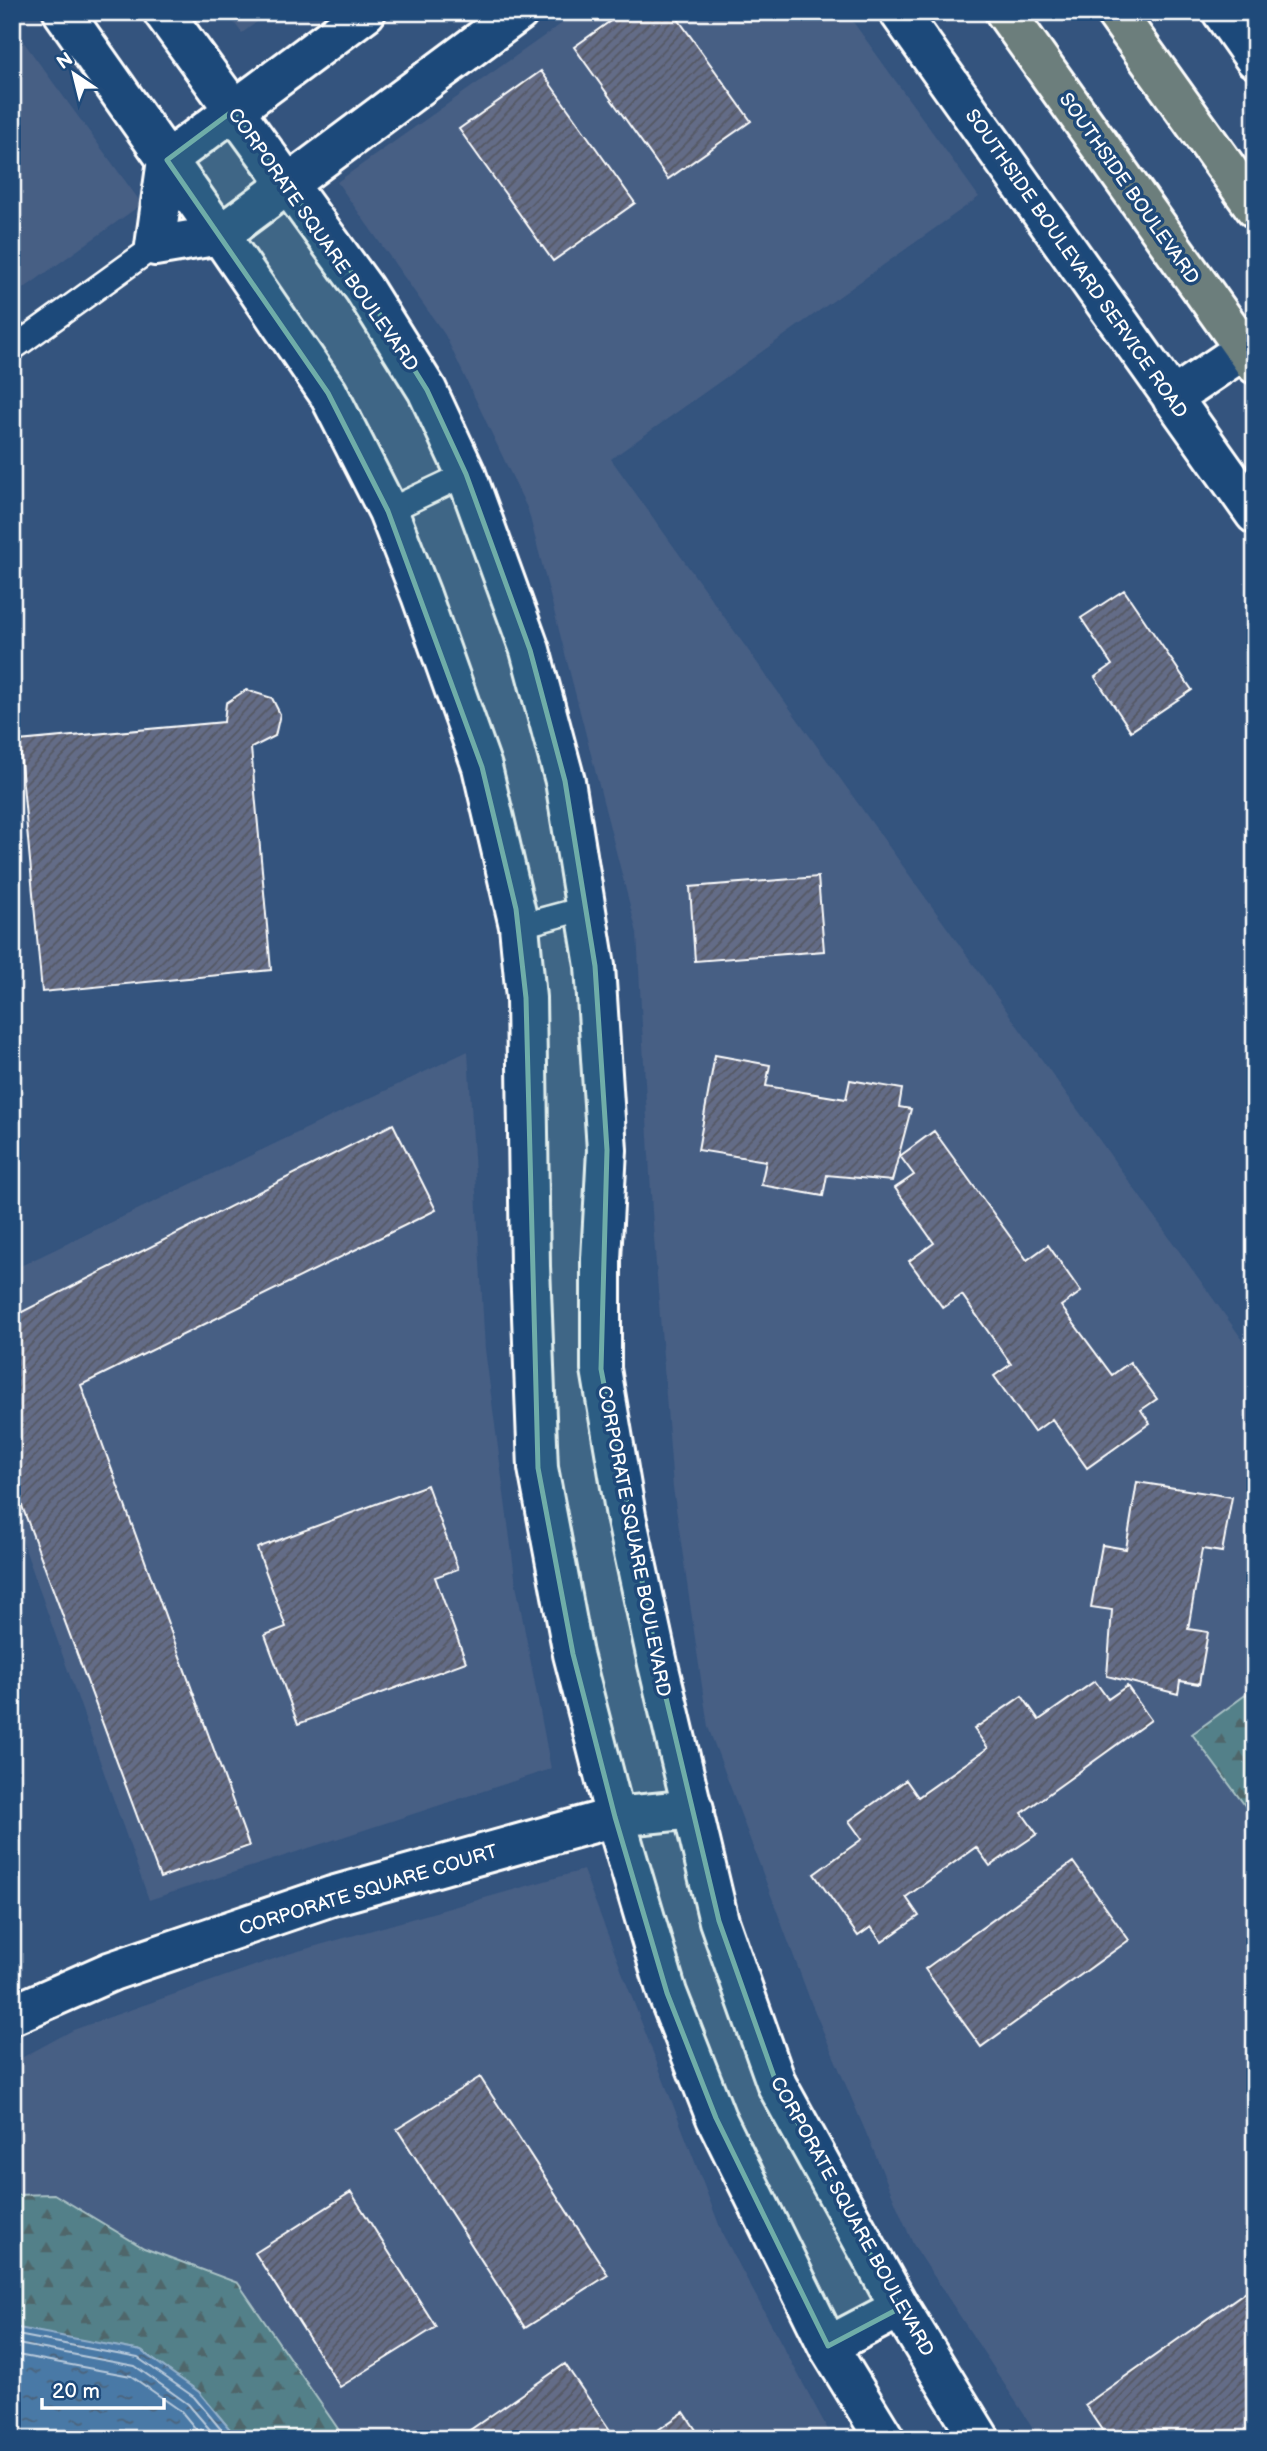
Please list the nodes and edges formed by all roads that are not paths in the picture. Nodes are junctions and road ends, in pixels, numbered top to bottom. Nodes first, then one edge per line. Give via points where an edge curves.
1 (63, 12) edge
2 (163, 12) edge
3 (366, 12) edge
4 (519, 12) edge
5 (899, 12) edge
6 (1004, 12) edge
7 (1115, 12) edge
8 (1222, 12) edge
9 (1255, 59) edge
10 (234, 110) junction
11 (167, 160) junction
12 (289, 184) junction
13 (1255, 208) edge
14 (220, 235) junction
15 (155, 246) junction
16 (12, 349) edge
17 (1251, 351) edge
18 (1172, 398) junction
19 (466, 474) junction
20 (387, 511) junction
21 (1255, 514) edge
22 (586, 908) junction
23 (519, 926) junction
24 (694, 1809) junction
25 (615, 1817) junction
26 (12, 2015) edge
27 (900, 2308) junction
28 (828, 2346) junction
29 (885, 2439) edge
30 (980, 2439) edge

1 - 11 street
2 - 10 street, CORPORATE SQUARE BOULEVARD
3 - 10 street
4 - 12 street
5 - 18 street, SOUTHSIDE BOULEVARD SERVICE ROAD
6 - 17 highway, SOUTHSIDE BOULEVARD
7 - 13 highway
8 - 9 street
10 - 11 street
10 - 12 street, CORPORATE SQUARE BOULEVARD
11 - 14 street
11 - 15 street
12 - 14 street
12 - 19 street, CORPORATE SQUARE BOULEVARD via 428,390
14 - 15 street
14 - 20 street via 328,393
15 - 16 lane
17 - 18 street
18 - 21 street, SOUTHSIDE BOULEVARD SERVICE ROAD
19 - 20 lane
19 - 22 street, CORPORATE SQUARE BOULEVARD via 530,650 565,781
20 - 23 street via 482,767
22 - 23 lane
22 - 24 street, CORPORATE SQUARE BOULEVARD via 595,966 607,1150 601,1369 632,1543
23 - 25 street via 526,998 538,1468 573,1654
24 - 25 street, CORPORATE SQUARE COURT
24 - 27 street, CORPORATE SQUARE BOULEVARD via 719,1920 777,2085
25 - 26 street, CORPORATE SQUARE COURT via 332,1896 112,1971
25 - 28 street via 667,1993 712,2106
27 - 28 street
27 - 30 street, CORPORATE SQUARE BOULEVARD
28 - 29 street

